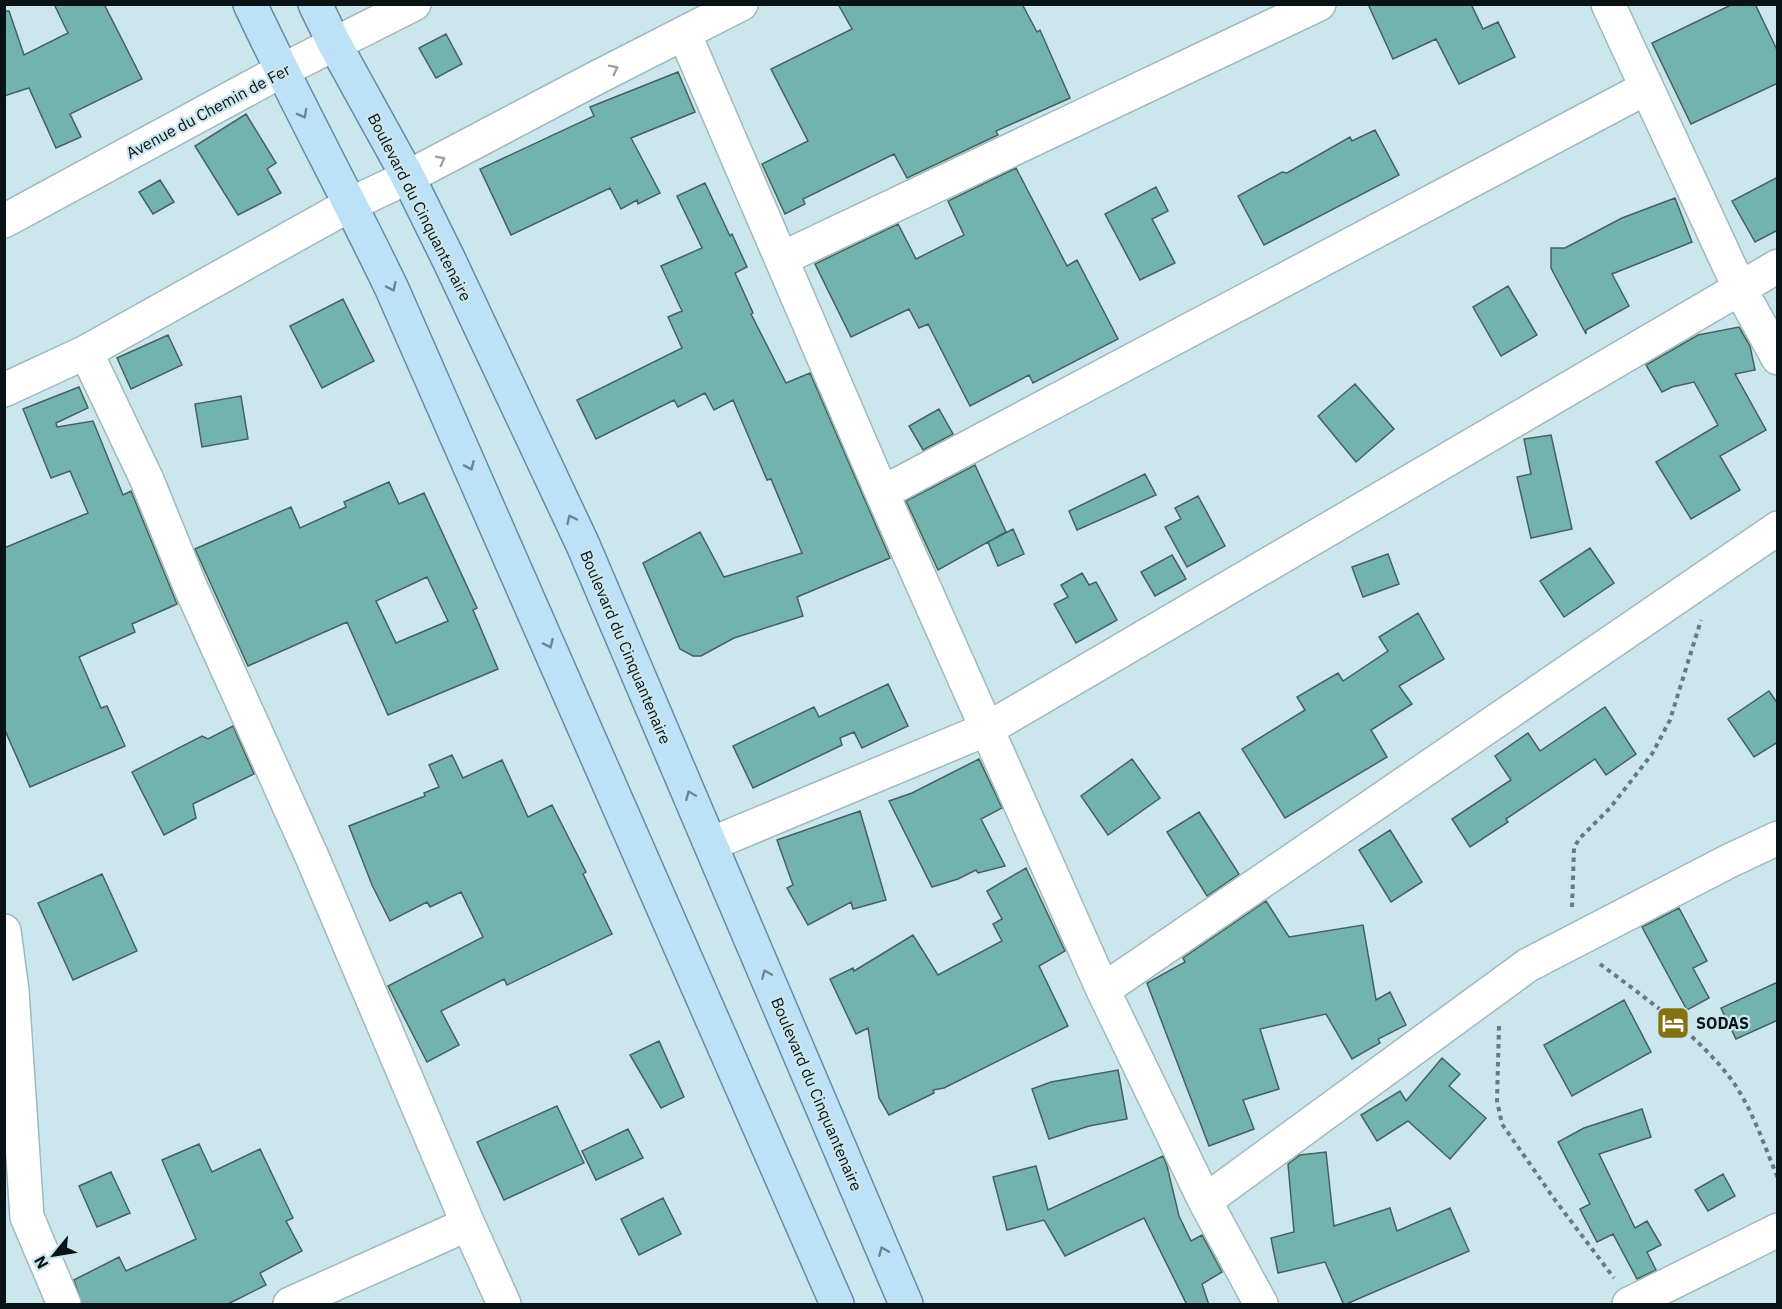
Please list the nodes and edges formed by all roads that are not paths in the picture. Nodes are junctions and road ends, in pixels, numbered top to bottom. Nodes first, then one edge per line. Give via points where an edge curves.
1 (250, 4) edge
2 (315, 4) edge
3 (414, 4) edge
4 (741, 4) edge
5 (1318, 4) edge
6 (1608, 4) edge
7 (684, 33) junction
8 (334, 43) junction
9 (281, 71) junction
10 (1646, 88) junction
11 (408, 177) junction
12 (351, 204) junction
13 (6, 217) edge
14 (781, 259) junction
15 (1778, 266) edge
16 (1740, 289) junction
17 (86, 352) junction
18 (1778, 358) edge
19 (4, 390) edge
20 (882, 493) junction
21 (1778, 528) edge
22 (987, 729) junction
23 (1778, 838) edge
24 (711, 844) junction
25 (4, 931) edge
26 (8, 990) edge
27 (1103, 990) junction
28 (1205, 1201) junction
29 (16, 1215) edge
30 (468, 1224) junction
31 (1778, 1230) edge
32 (1631, 1303) edge
33 (64, 1305) edge
34 (290, 1305) edge
35 (504, 1305) edge
36 (837, 1305) edge
37 (906, 1305) edge
38 (1262, 1305) edge

1 - 9 main road
2 - 8 main road, Boulevard du Cinquantenaire
3 - 8 street, Avenue du Chemin de Fer
4 - 7 street
5 - 14 street
6 - 10 street
11 -> 7 street
7 - 14 street
8 - 9 street, Avenue du Chemin de Fer
8 - 11 main road, Boulevard du Cinquantenaire
9 -> 12 main road
9 - 13 street, Avenue du Chemin de Fer
10 - 16 street
10 - 20 street
11 - 12 street
24 -> 11 main road, Boulevard du Cinquantenaire via 583,545
12 - 17 street
12 -> 36 main road via 402,310
14 - 20 street
15 - 16 street
16 - 18 street
16 - 22 street
17 - 19 street
17 - 30 street via 147,480
20 - 22 street
21 - 27 street
22 - 24 street
22 - 27 street
23 - 28 street via 1528,965
37 -> 24 main road, Boulevard du Cinquantenaire
25 - 26 street
26 - 29 street
27 - 28 street
28 - 38 street
29 - 33 street
30 - 34 street
30 - 35 street
31 - 32 street

